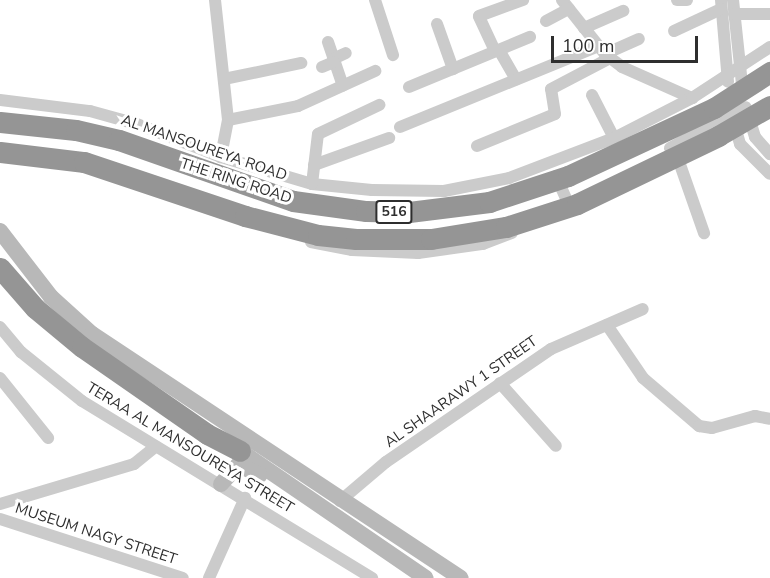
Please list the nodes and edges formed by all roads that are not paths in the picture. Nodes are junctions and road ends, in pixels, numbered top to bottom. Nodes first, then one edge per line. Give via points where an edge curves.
1 (215, 0) edge
2 (375, 0) edge
3 (523, 0) edge
4 (677, 0) edge
5 (687, 0) edge
6 (733, 0) edge
7 (721, 4) edge
8 (566, 5) edge
9 (623, 11) dead end
10 (734, 14) junction
11 (770, 14) edge
12 (546, 21) dead end
13 (437, 24) dead end
14 (584, 28) junction
15 (674, 31) dead end
16 (530, 37) dead end
17 (639, 39) dead end
18 (328, 42) dead end
19 (770, 47) edge
20 (497, 51) junction
21 (346, 53) dead end
22 (604, 53) junction
23 (393, 55) dead end
24 (301, 63) dead end
25 (330, 63) junction
26 (740, 68) junction
27 (453, 69) junction
28 (375, 72) dead end
29 (770, 72) edge
30 (727, 76) junction
31 (224, 79) junction
32 (516, 80) junction
33 (343, 86) junction
34 (409, 87) dead end
35 (592, 95) dead end
36 (692, 98) junction
37 (0, 100) edge
38 (379, 105) dead end
39 (770, 106) edge
40 (746, 107) junction
41 (661, 114) junction
42 (733, 114) junction
43 (228, 120) junction
44 (0, 122) edge
45 (400, 128) dead end
46 (752, 130) junction
47 (389, 138) dead end
48 (614, 138) junction
49 (737, 138) junction
50 (477, 146) dead end
51 (674, 146) junction
52 (0, 153) edge
53 (770, 154) edge
54 (221, 157) junction
55 (550, 164) junction
56 (314, 165) junction
57 (770, 174) edge
58 (312, 184) junction
59 (568, 203) junction
60 (0, 231) edge
61 (704, 233) dead end
62 (0, 244) edge
63 (0, 268) edge
64 (643, 309) dead end
65 (607, 325) junction
66 (1, 330) edge
67 (0, 378) edge
68 (500, 384) junction
69 (770, 419) edge
70 (48, 438) dead end
71 (156, 446) junction
72 (556, 446) dead end
73 (240, 451) junction
74 (222, 484) junction
75 (245, 498) junction
76 (340, 501) junction
77 (314, 502) junction
78 (0, 504) edge
79 (0, 519) edge
80 (183, 578) edge
81 (209, 578) edge
82 (372, 578) edge
83 (426, 578) edge
84 (461, 578) edge

1 - 31 street
2 - 23 street
3 - 20 street via 479,16
4 - 5 street
6 - 10 street
7 - 15 street
7 - 30 street
8 - 12 street
8 - 14 street
9 - 14 street
10 - 11 street
10 - 26 street
13 - 27 street
14 - 22 street
16 - 20 street
17 - 22 street
18 - 25 street
19 - 26 street, AL MANSOUREYA ROAD
20 - 27 street
20 - 32 street
21 - 25 street
22 - 32 street
22 - 36 street
22 - 50 street via 551,88 555,114
24 - 31 street
25 - 33 street
26 - 30 street, AL MANSOUREYA ROAD
26 - 40 street
27 - 34 street
28 - 33 street
29 - 44 highway, THE RING ROAD / 516, bridge via 697,116 568,176 489,202 409,212 366,211 293,201 119,140
30 - 36 street, AL MANSOUREYA ROAD
30 - 42 street
31 - 43 street
32 - 45 street
33 - 43 street via 298,106
35 - 48 street
36 - 41 street, AL MANSOUREYA ROAD
37 - 54 street, AL MANSOUREYA ROAD via 90,111 128,121
38 - 56 street via 321,130 316,139
39 - 52 highway, THE RING ROAD / 516, bridge via 718,136 577,204 506,227 431,239 356,239 309,233 245,216 84,162
40 - 42 street
40 - 46 street
41 - 48 street, AL MANSOUREYA ROAD
41 - 51 street
42 - 49 street
42 - 51 street
43 - 54 street
46 - 49 street
46 - 53 street
47 - 56 street
48 - 55 street, AL MANSOUREYA ROAD
49 - 57 street via 748,155
51 - 59 street
51 - 61 street
52 - 59 street via 23,153 94,168 303,240 363,252 418,253 483,244
54 - 58 street, AL MANSOUREYA ROAD
55 - 58 street, AL MANSOUREYA ROAD via 509,178 444,191
55 - 59 street
56 - 58 street
60 - 76 main road via 51,297 92,334
62 - 73 main road via 34,289 67,323
63 - 73 highway via 35,308 207,434
64 - 65 street, AL SHAARAWY 1 STREET
65 - 68 street, AL SHAARAWY 1 STREET via 551,349
65 - 69 street via 643,378 699,426 712,428 755,416
66 - 71 street, TERAA AL MANSOUREYA STREET via 21,352 82,401
67 - 70 street
68 - 72 street
68 - 76 street, AL SHAARAWY 1 STREET via 386,462
71 - 74 street, TERAA AL MANSOUREYA STREET
71 - 78 street via 134,464
73 - 77 main road
74 - 75 street, TERAA AL MANSOUREYA STREET
74 - 77 main road via 238,465 294,496
75 - 81 street
75 - 82 street, TERAA AL MANSOUREYA STREET
76 - 84 main road
77 - 83 main road
79 - 80 street, MUSEUM NAGY STREET

